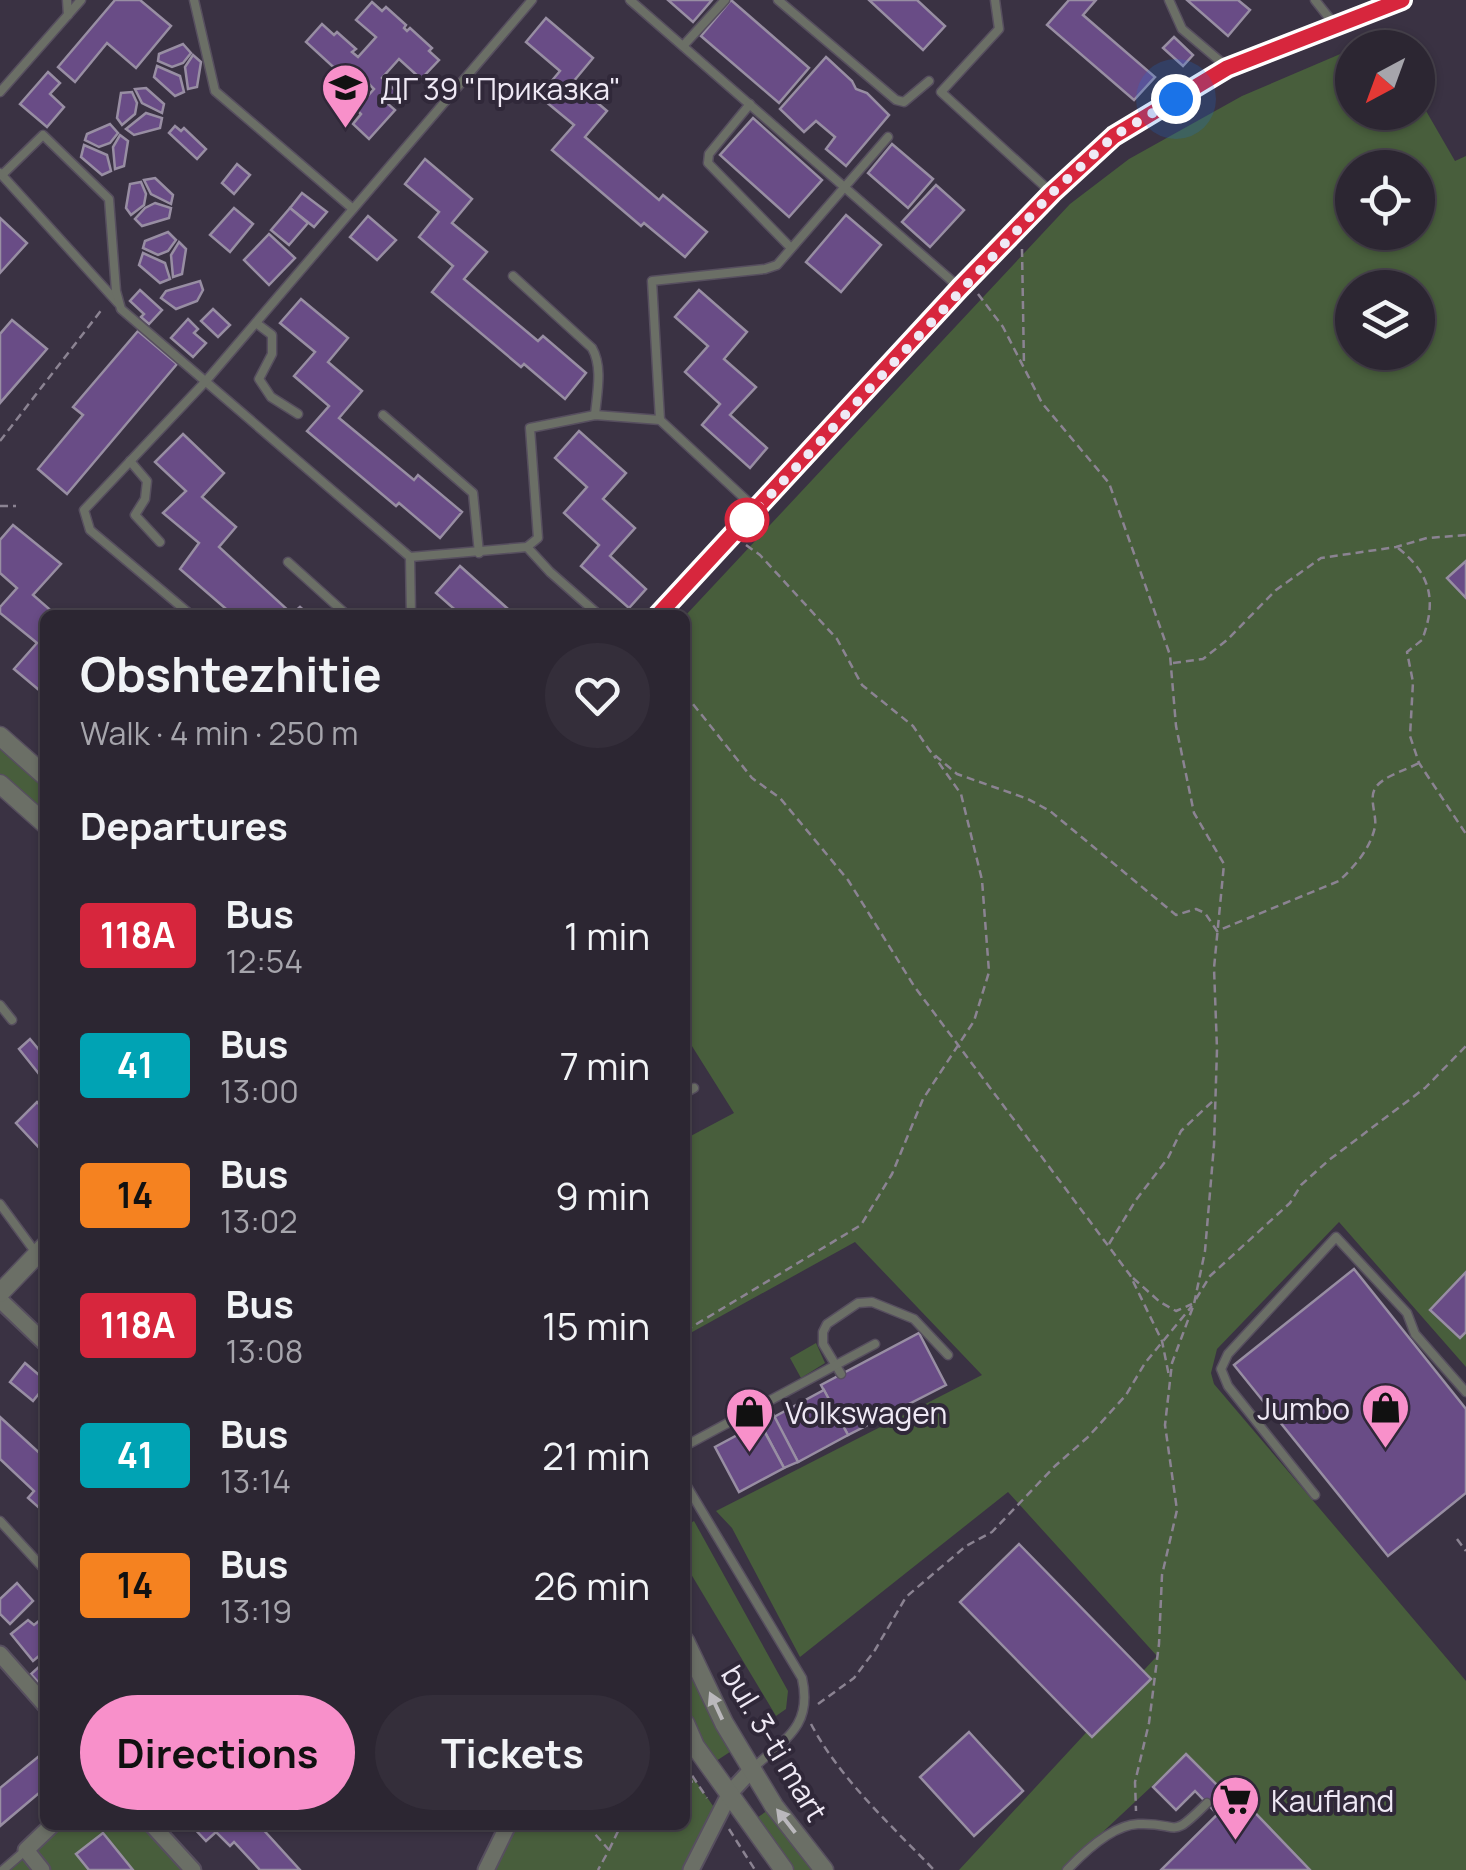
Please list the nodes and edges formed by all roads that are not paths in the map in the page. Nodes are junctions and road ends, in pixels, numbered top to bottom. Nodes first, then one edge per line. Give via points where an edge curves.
1 (67, 0) edge
2 (81, 0) edge
3 (194, 0) edge
4 (532, 0) edge
5 (630, 0) edge
6 (725, 0) edge
7 (778, 0) edge
8 (996, 0) edge
9 (1169, 0) edge
10 (1315, 0) edge
11 (1402, 0) edge
12 (68, 16) junction
13 (1334, 24) junction
14 (683, 46) junction
15 (1227, 68) junction
16 (929, 81) dead end
17 (0, 92) edge
18 (750, 104) junction
19 (888, 137) dead end
20 (1, 174) edge
21 (846, 188) junction
22 (1052, 193) junction
23 (353, 209) junction
24 (791, 248) junction
25 (514, 276) dead end
26 (964, 284) junction
27 (120, 306) junction
28 (256, 322) junction
29 (205, 382) junction
30 (298, 414) dead end
31 (595, 414) junction
32 (383, 416) dead end
33 (660, 420) junction
34 (130, 461) junction
35 (756, 510) junction
36 (160, 542) dead end
37 (527, 547) junction
38 (479, 552) junction
39 (410, 556) junction
40 (288, 562) dead end
41 (186, 610) edge
42 (341, 610) edge
43 (411, 610) edge
44 (593, 610) edge
45 (663, 610) edge
46 (0, 736) edge
47 (40, 772) edge
48 (0, 784) edge
49 (40, 820) edge
50 (0, 1006) edge
51 (12, 1020) dead end
52 (694, 1088) dead end
53 (690, 1090) edge
54 (0, 1204) edge
55 (40, 1249) edge
56 (40, 1251) edge
57 (0, 1297) edge
58 (40, 1338) edge
59 (875, 1344) dead end
60 (948, 1355) dead end
61 (835, 1364) junction
62 (841, 1374) dead end
63 (1466, 1392) edge
64 (690, 1443) edge
65 (690, 1491) edge
66 (1315, 1495) dead end
67 (0, 1521) edge
68 (40, 1565) edge
69 (690, 1652) edge
70 (0, 1654) edge
71 (40, 1699) edge
72 (690, 1733) edge
73 (753, 1768) junction
74 (730, 1793) junction
75 (1207, 1803) dead end
76 (47, 1830) edge
77 (157, 1830) edge
78 (506, 1830) edge
79 (26, 1850) junction
80 (3, 1870) edge
81 (42, 1870) edge
82 (193, 1870) edge
83 (486, 1870) edge
84 (691, 1870) edge
85 (784, 1870) edge
86 (824, 1870) edge
87 (1067, 1870) edge

1 - 12 lane
2 - 12 lane
3 - 23 lane via 214,91
4 - 23 lane
5 - 14 lane
6 - 14 lane
7 - 16 lane via 896,100 904,102
8 - 22 lane via 999,29 941,92
9 - 15 lane via 1182,29
10 - 13 lane
11 - 13 street
12 - 17 lane
13 - 15 street
14 - 18 lane
15 - 22 street via 1114,136
18 - 21 lane
18 - 24 lane via 708,163
19 - 21 lane
20 - 27 lane
20 - 27 lane via 43,135 109,199
21 - 24 lane
21 - 26 lane
22 - 26 street
23 - 28 lane
24 - 33 lane via 765,269 652,281
25 - 31 lane via 592,348
26 - 35 street
27 - 29 lane
28 - 29 lane
28 - 30 lane via 272,335 272,354 259,379
29 - 34 lane
29 - 39 lane
31 - 33 lane
31 - 37 lane via 530,428 538,538
32 - 38 lane via 473,494
33 - 35 lane
34 - 36 lane via 148,481 135,514
34 - 41 lane via 84,510 90,530
35 - 45 street
37 - 38 lane
37 - 44 lane
38 - 39 lane
39 - 43 lane
40 - 42 lane
46 - 47 street
48 - 49 street
50 - 51 lane
52 - 53 lane
54 - 55 lane
56 - 57 street
57 - 58 street
59 - 61 lane
60 - 61 lane via 914,1319 858,1303 827,1324 823,1344
61 - 62 lane
61 - 64 lane
63 - 66 lane via 1416,1334 1407,1313 1336,1237 1228,1354 1222,1369 1228,1386
65 - 73 lane via 802,1678 807,1697 793,1731
67 - 68 lane
73 -> 69 street, bul. 3-ti mart
70 - 71 street
72 - 74 street, bul. 3-ti mart
73 - 74 street
86 -> 73 street, bul. 3-ti mart
74 - 84 street
74 - 85 street, bul. 3-ti mart
75 - 87 lane via 1184,1826 1121,1829
76 - 79 street
77 - 82 street
78 - 83 street
79 - 80 lane
79 - 81 street

